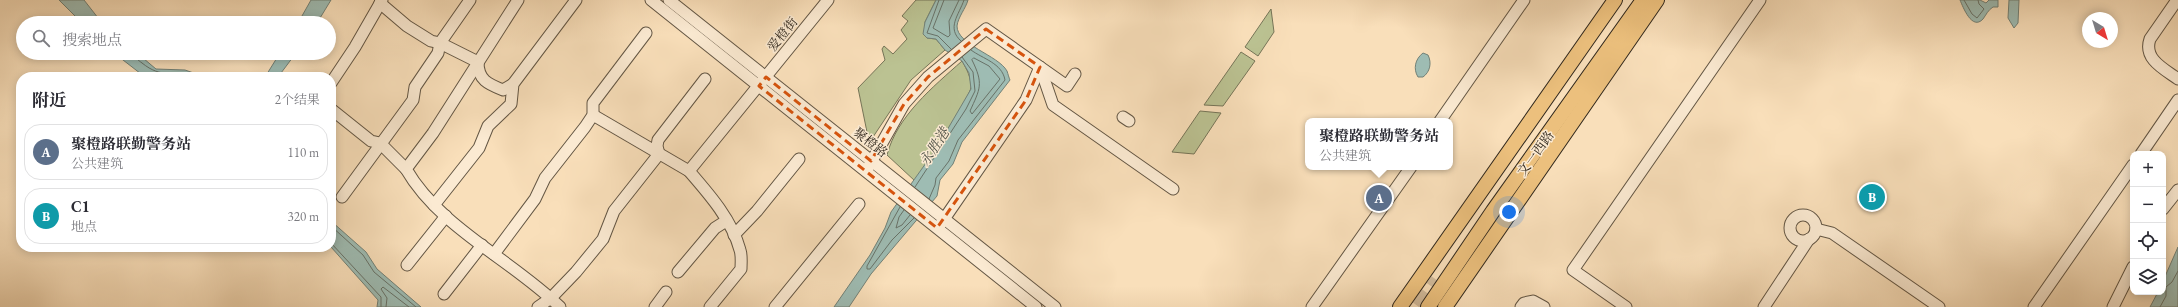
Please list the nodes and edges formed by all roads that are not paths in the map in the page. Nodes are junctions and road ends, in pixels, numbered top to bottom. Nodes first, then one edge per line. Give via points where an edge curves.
1 (470, 0) edge
2 (518, 0) edge
3 (576, 0) edge
4 (650, 0) edge
5 (669, 0) edge
6 (828, 0) edge
7 (1524, 0) edge
8 (1615, 0) edge
9 (1643, 0) edge
10 (1657, 0) edge
11 (1760, 0) edge
12 (2177, 0) edge
13 (381, 2) edge
14 (646, 34) dead end
15 (440, 43) junction
16 (478, 62) junction
17 (1040, 67) junction
18 (1075, 74) dead end
19 (336, 76) edge
20 (766, 77) junction
21 (704, 79) dead end
22 (2178, 79) edge
23 (513, 84) junction
24 (759, 86) junction
25 (2178, 100) edge
26 (336, 113) edge
27 (592, 115) junction
28 (1442, 118) edge
29 (1571, 124) junction
30 (380, 143) junction
31 (1538, 150) junction
32 (2143, 151) edge
33 (659, 154) junction
34 (800, 159) dead end
35 (872, 161) junction
36 (406, 169) junction
37 (2130, 169) edge
38 (1409, 170) edge
39 (865, 171) junction
40 (689, 172) junction
41 (1173, 189) dead end
42 (2178, 190) edge
43 (342, 197) dead end
44 (859, 204) dead end
45 (434, 205) junction
46 (2166, 205) edge
47 (446, 216) junction
48 (944, 218) junction
49 (726, 221) junction
50 (937, 228) junction
51 (1816, 229) junction
52 (734, 235) junction
53 (1809, 240) junction
54 (482, 244) junction
55 (494, 254) junction
56 (407, 264) dead end
57 (678, 272) dead end
58 (2130, 273) edge
59 (666, 292) dead end
60 (444, 294) dead end
61 (551, 298) junction
62 (538, 307) edge
63 (560, 307) edge
64 (655, 307) edge
65 (710, 307) edge
66 (775, 307) edge
67 (1036, 307) edge
68 (1055, 307) edge
69 (1312, 307) edge
70 (1400, 307) edge
71 (1428, 307) edge
72 (1445, 307) edge
73 (1522, 307) edge
74 (1544, 307) edge
75 (1626, 307) edge
76 (1764, 307) edge
77 (1939, 307) edge
78 (2034, 307) edge
79 (2113, 307) edge

1 - 15 street
2 - 16 street
3 - 23 street
4 - 24 street, 聚橙路
5 - 20 street, 聚橙路
6 - 20 street, 爱橙街
7 - 28 street
8 - 70 main road, 文一西路
9 - 31 main road, 文一西路
10 - 29 main road
11 - 75 street via 1572,270
12 - 22 street via 2147,45 2152,60
13 - 15 street via 407,26 431,41
13 - 19 street
14 - 27 street via 593,103
15 - 16 street
15 - 30 street via 438,53 415,88 413,100
16 - 23 street via 478,72 488,84 503,90
16 - 36 street via 434,133
17 - 18 street via 1067,86
17 - 35 street via 986,29 928,77 904,104
17 - 41 street via 1053,105
17 - 48 street via 1026,100
20 - 24 street, 爱橙街
20 - 35 street, 聚橙路
21 - 33 street via 658,140
23 - 45 street via 511,104 488,126 479,148
24 - 39 street, 聚橙路
24 - 40 street, 爱橙街
25 - 32 street
26 - 30 street via 371,141
27 - 33 street
27 - 55 street via 545,178 535,199
29 - 31 main road
29 - 72 main road
30 - 36 street
30 - 43 street
31 - 71 main road, 文一西路
33 - 40 street
33 - 61 street via 614,211 602,239
34 - 52 street
35 - 39 street
35 - 48 street, 聚橙路
36 - 45 street via 415,185
37 - 78 street
38 - 69 street
39 - 50 street, 聚橙路
40 - 49 street via 708,193
42 - 46 street
44 - 66 street
45 - 47 street
47 - 54 street
47 - 56 street
48 - 50 street
48 - 68 street, 聚橙路
49 - 52 street
49 - 57 street via 715,228
50 - 67 street, 聚橙路
51 - 53 street
51 - 53 street via 1813,221 1807,216 1799,216 1793,221 1790,229 1793,236 1801,241
51 - 77 street via 1832,233
52 - 65 street via 740,251 741,269
53 - 76 street
54 - 55 street
54 - 60 street
55 - 61 street
58 - 79 street
59 - 64 street
61 - 62 street
61 - 63 street
73 - 74 street via 1524,303 1533,301

